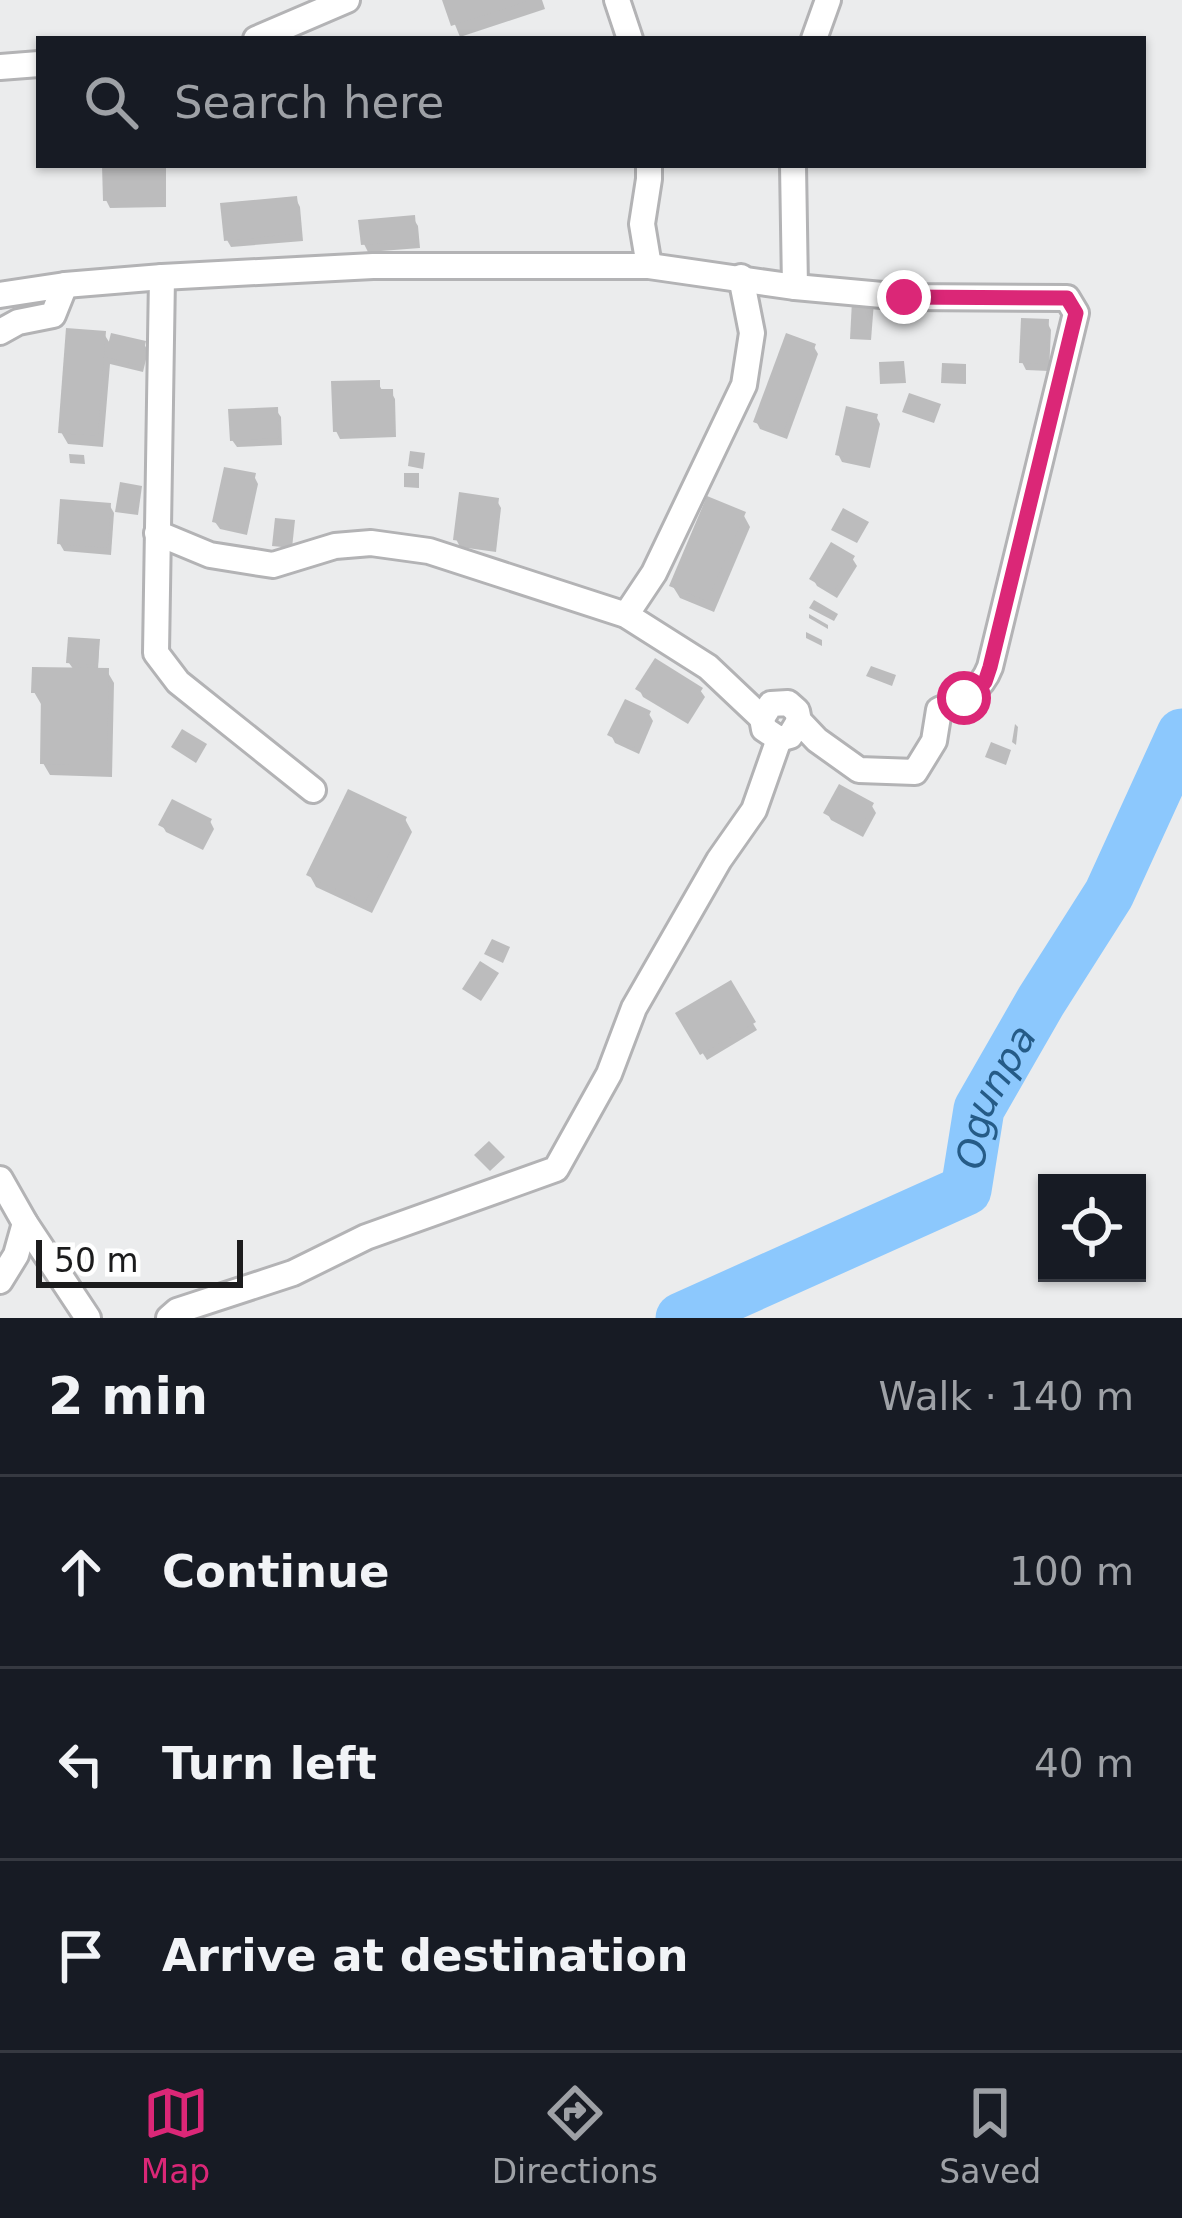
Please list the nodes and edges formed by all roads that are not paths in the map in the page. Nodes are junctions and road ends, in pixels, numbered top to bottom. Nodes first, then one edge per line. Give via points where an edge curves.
1 (347, 0) edge
2 (617, 0) edge
3 (827, 0) edge
4 (263, 36) edge
5 (629, 36) edge
6 (815, 36) edge
7 (36, 64) edge
8 (0, 67) edge
9 (649, 168) edge
10 (793, 168) edge
11 (649, 266) junction
12 (162, 277) junction
13 (741, 278) junction
14 (65, 285) junction
15 (795, 286) junction
16 (0, 295) edge
17 (0, 332) edge
18 (157, 533) junction
19 (626, 614) junction
20 (789, 732) junction
21 (314, 790) dead end
22 (0, 1179) edge
23 (25, 1223) junction
24 (0, 1281) edge
25 (88, 1318) edge
26 (169, 1318) edge

1 - 4 street
2 - 5 street
3 - 6 street
7 - 8 street
9 - 11 street via 642,224
10 - 15 street
11 - 12 street via 373,266
11 - 13 street
12 - 14 street
12 - 18 street
13 - 15 street
13 - 19 street via 752,332 744,385 654,573
14 - 16 street
14 - 17 street via 52,315
15 - 20 street via 904,297 1067,298 1076,313 985,682 939,710 934,741 915,772 859,770 817,740
18 - 19 street via 210,555 273,566 334,546 429,551
18 - 21 street via 156,653 178,682
19 - 20 street via 731,691 770,710 793,706
20 - 26 street via 754,809 634,1008 609,1074 556,1169
22 - 23 street
23 - 24 street
23 - 25 street

